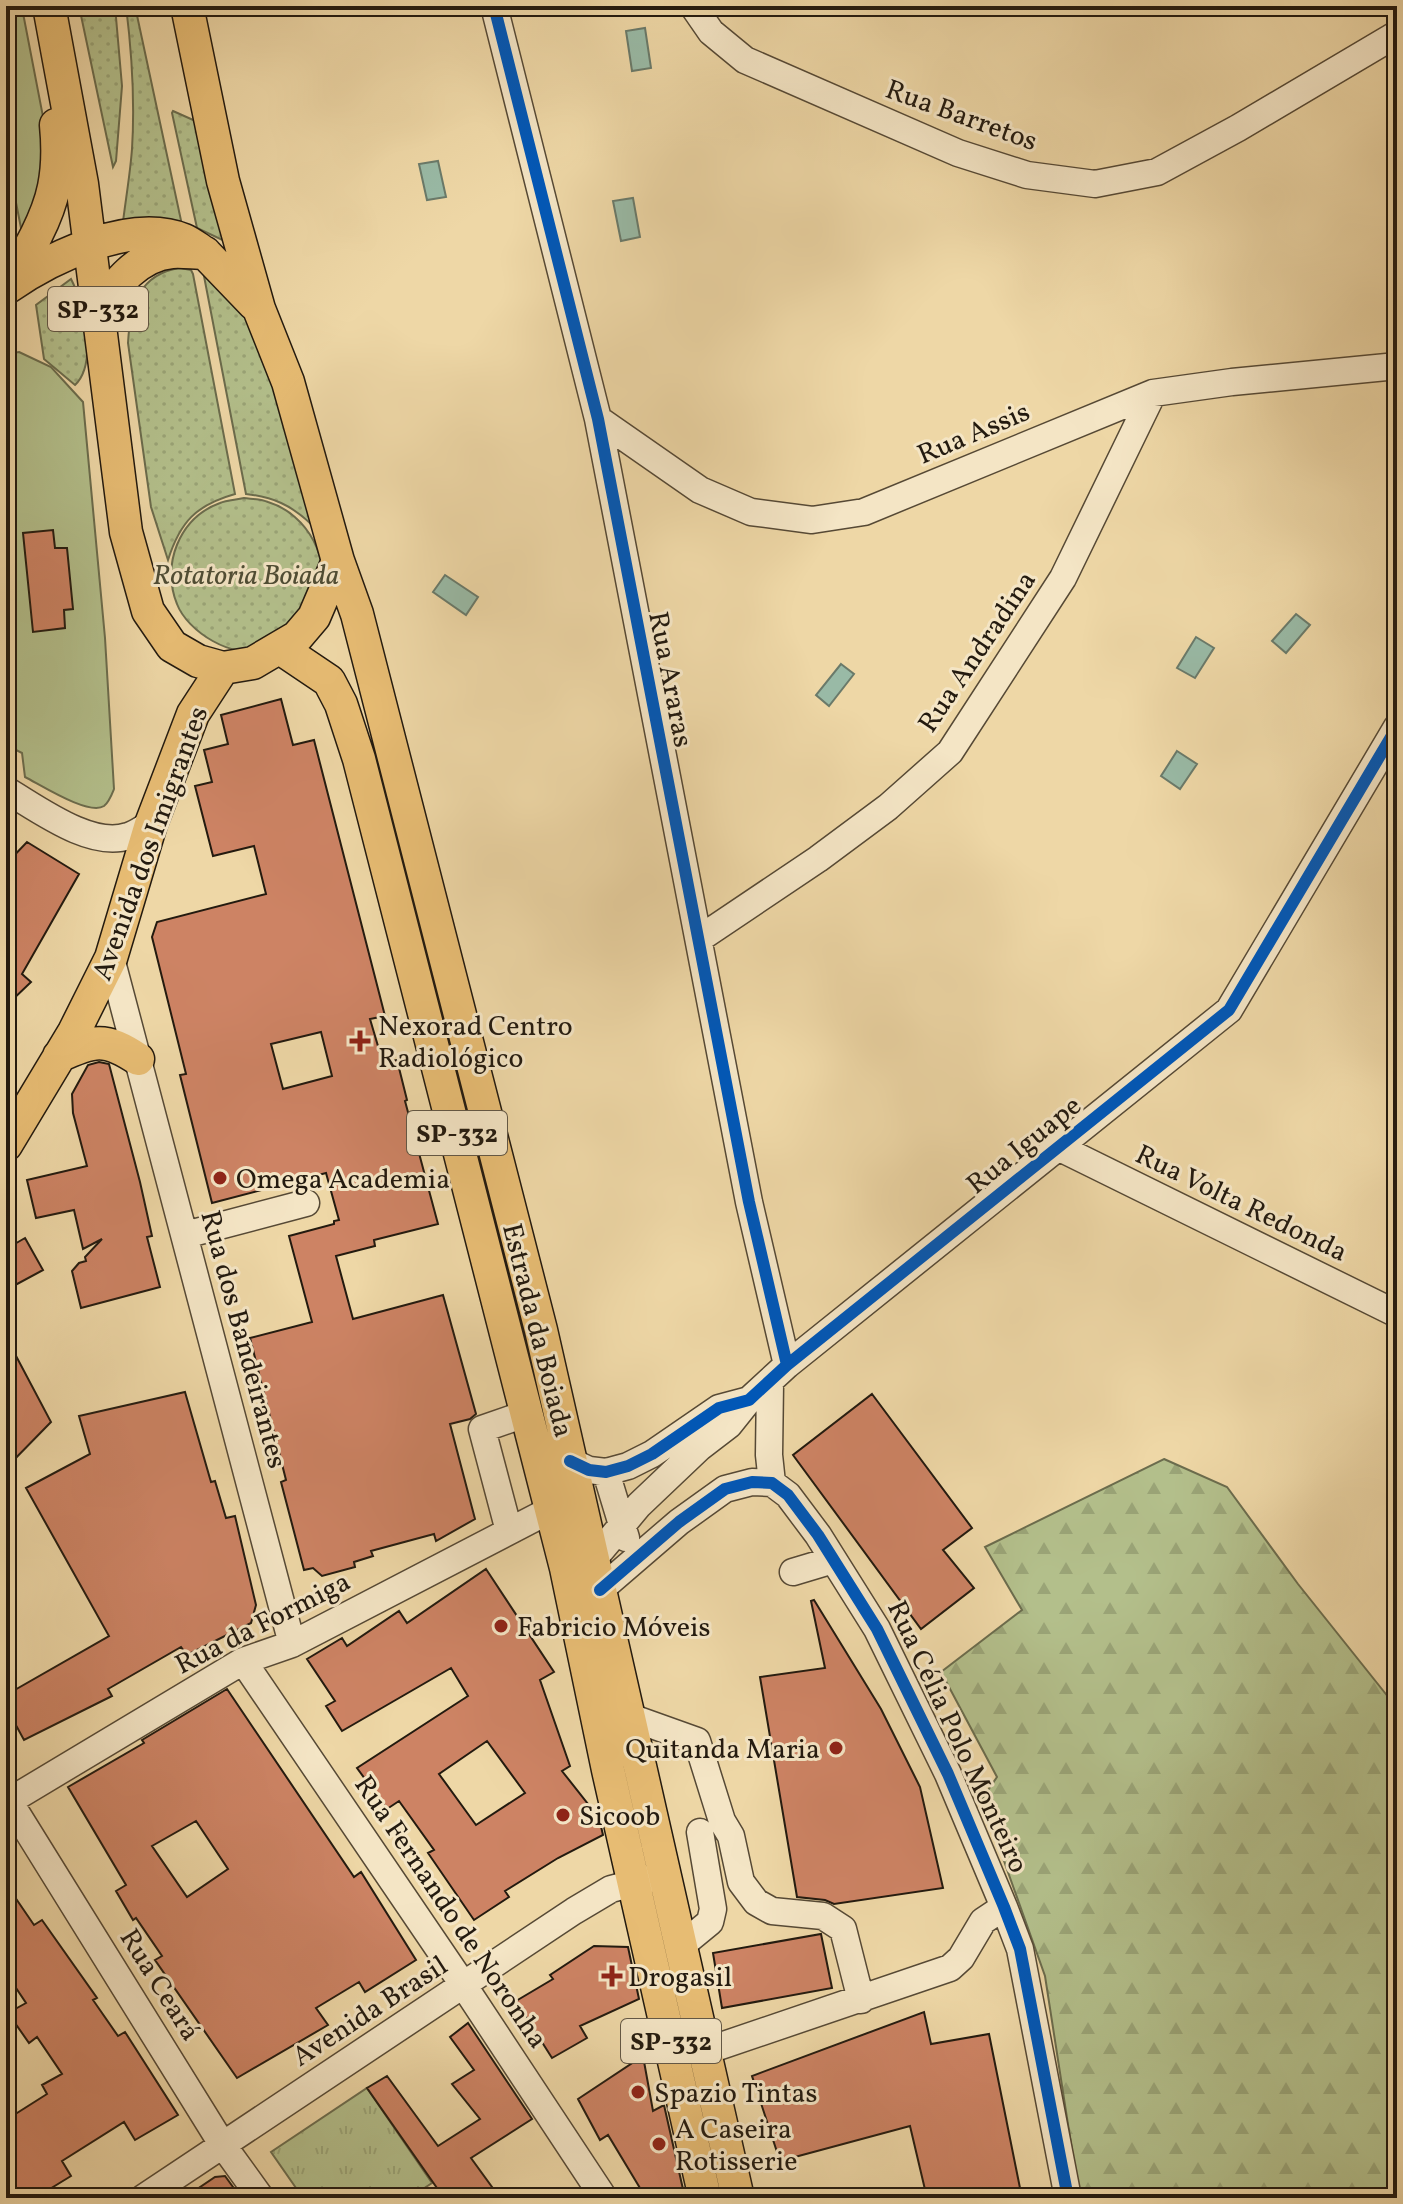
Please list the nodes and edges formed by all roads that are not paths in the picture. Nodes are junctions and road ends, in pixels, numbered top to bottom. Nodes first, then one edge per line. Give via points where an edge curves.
1 (49, 6) edge
2 (187, 6) edge
3 (494, 6) edge
4 (693, 6) edge
5 (1397, 34) edge
6 (90, 246) junction
7 (205, 253) junction
8 (6, 288) edge
9 (259, 309) junction
10 (98, 310) junction
11 (1397, 366) edge
12 (1153, 393) junction
13 (598, 419) junction
14 (338, 561) junction
15 (280, 648) junction
16 (223, 668) junction
17 (1397, 727) edge
18 (6, 790) edge
19 (151, 824) junction
20 (699, 939) junction
21 (111, 958) junction
22 (59, 1056) junction
23 (138, 1059) junction
24 (6, 1145) edge
25 (1058, 1147) junction
26 (306, 1203) dead end
27 (185, 1235) junction
28 (1397, 1314) edge
29 (778, 1374) junction
30 (749, 1400) junction
31 (528, 1413) junction
32 (570, 1461) junction
33 (606, 1472) junction
34 (772, 1483) junction
35 (552, 1509) junction
36 (621, 1524) junction
37 (509, 1531) junction
38 (833, 1560) junction
39 (634, 1561) junction
40 (793, 1572) dead end
41 (596, 1576) junction
42 (292, 1644) junction
43 (243, 1661) junction
44 (627, 1716) junction
45 (8, 1802) edge
46 (711, 1827) junction
47 (652, 1869) junction
48 (1004, 1907) junction
49 (682, 1945) junction
50 (464, 1986) junction
51 (861, 2000) junction
52 (706, 2051) junction
53 (222, 2144) junction
54 (143, 2198) edge
55 (261, 2198) edge
56 (604, 2198) edge
57 (705, 2198) edge
58 (738, 2198) edge
59 (1068, 2198) edge

1 - 6 main road, SP-332
1 - 8 main road via 58,146 54,188
2 - 9 main road, SP-332 via 223,181
3 - 13 street, Rua Araras
4 - 5 street, Rua Barretos via 711,32 745,60 958,153 1027,175 1095,184 1157,172
6 - 7 main road via 149,234 184,240
6 - 8 main road via 54,259
6 - 10 main road, SP-332
7 - 9 main road
7 - 10 main road via 171,252 140,263
9 - 14 main road, SP-332 via 288,382
10 - 16 main road, SP-332 via 126,532 148,611 172,646
11 - 12 street, Rua Assis
12 - 13 street, Rua Assis via 864,512 812,520 751,512 700,490
12 - 20 street, Rua Andradina via 1063,578 950,752 888,807
13 - 20 street, Rua Araras
14 - 15 main road via 314,617
14 - 32 main road, Estrada da Boiada / SP-332 via 357,614 435,910
15 - 16 main road via 253,663
15 - 31 main road, Estrada da Boiada / SP-332 via 329,681 350,728
16 - 19 main road, Avenida dos Imigrantes via 193,714
17 - 25 street, Rua Iguape via 1229,1010
18 - 19 street via 80,832 105,839 127,837
19 - 21 main road, Avenida dos Imigrantes
20 - 29 street, Rua Araras
21 - 22 main road, Avenida dos Imigrantes
21 - 23 street, Rua dos Bandeirantes
22 - 23 main road via 96,1043 120,1047
22 - 24 main road, Avenida dos Imigrantes
23 - 27 street, Rua dos Bandeirantes
25 - 28 street, Rua Volta Redonda
25 - 29 street, Rua Iguape
26 - 27 street
27 - 42 street, Rua dos Bandeirantes
29 - 30 street, Rua Iguape
29 - 34 street, Rua Araras via 769,1455
30 - 33 street, Rua Iguape via 719,1408 652,1454
30 - 36 street via 729,1425
31 - 35 main road, Estrada da Boiada / SP-332
31 - 37 street via 482,1429
32 - 33 street
32 - 41 main road, Estrada da Boiada / SP-332
33 - 36 street
34 - 38 street, Rua Célia Polo Monteiro via 788,1495
34 - 39 street via 725,1489
35 - 37 street, Rua da Formiga
35 - 47 main road, Estrada da Boiada / SP-332 via 608,1770
36 - 39 street
36 - 41 street
37 - 42 street, Rua da Formiga
38 - 40 street
38 - 48 street, Rua Célia Polo Monteiro via 877,1629 948,1774
39 - 41 street
41 - 44 main road, Estrada da Boiada / SP-332
42 - 43 street, Rua da Formiga
43 - 45 street, Rua da Formiga
43 - 50 street, Rua Fernando de Noronha
44 - 46 street via 697,1741
44 - 47 main road, Estrada da Boiada / SP-332
45 - 53 street, Rua Ceará
46 - 47 street, Avenida Brasil
46 - 49 street via 710,1922
46 - 51 street via 731,1836 741,1882 756,1902 772,1911 823,1916 843,1929
47 - 49 main road, Estrada da Boiada / SP-332
47 - 50 street, Avenida Brasil via 574,1911
47 - 57 main road, Estrada da Boiada / SP-332
48 - 51 street via 983,1921 950,1968
48 - 59 street, Rua Célia Polo Monteiro via 1020,1949
49 - 52 main road, Estrada da Boiada / SP-332
50 - 53 street, Avenida Brasil
50 - 56 street, Rua Fernando de Noronha
51 - 52 street
52 - 58 main road, Estrada da Boiada / SP-332
53 - 54 street, Avenida Brasil
53 - 55 street, Rua Ceará

